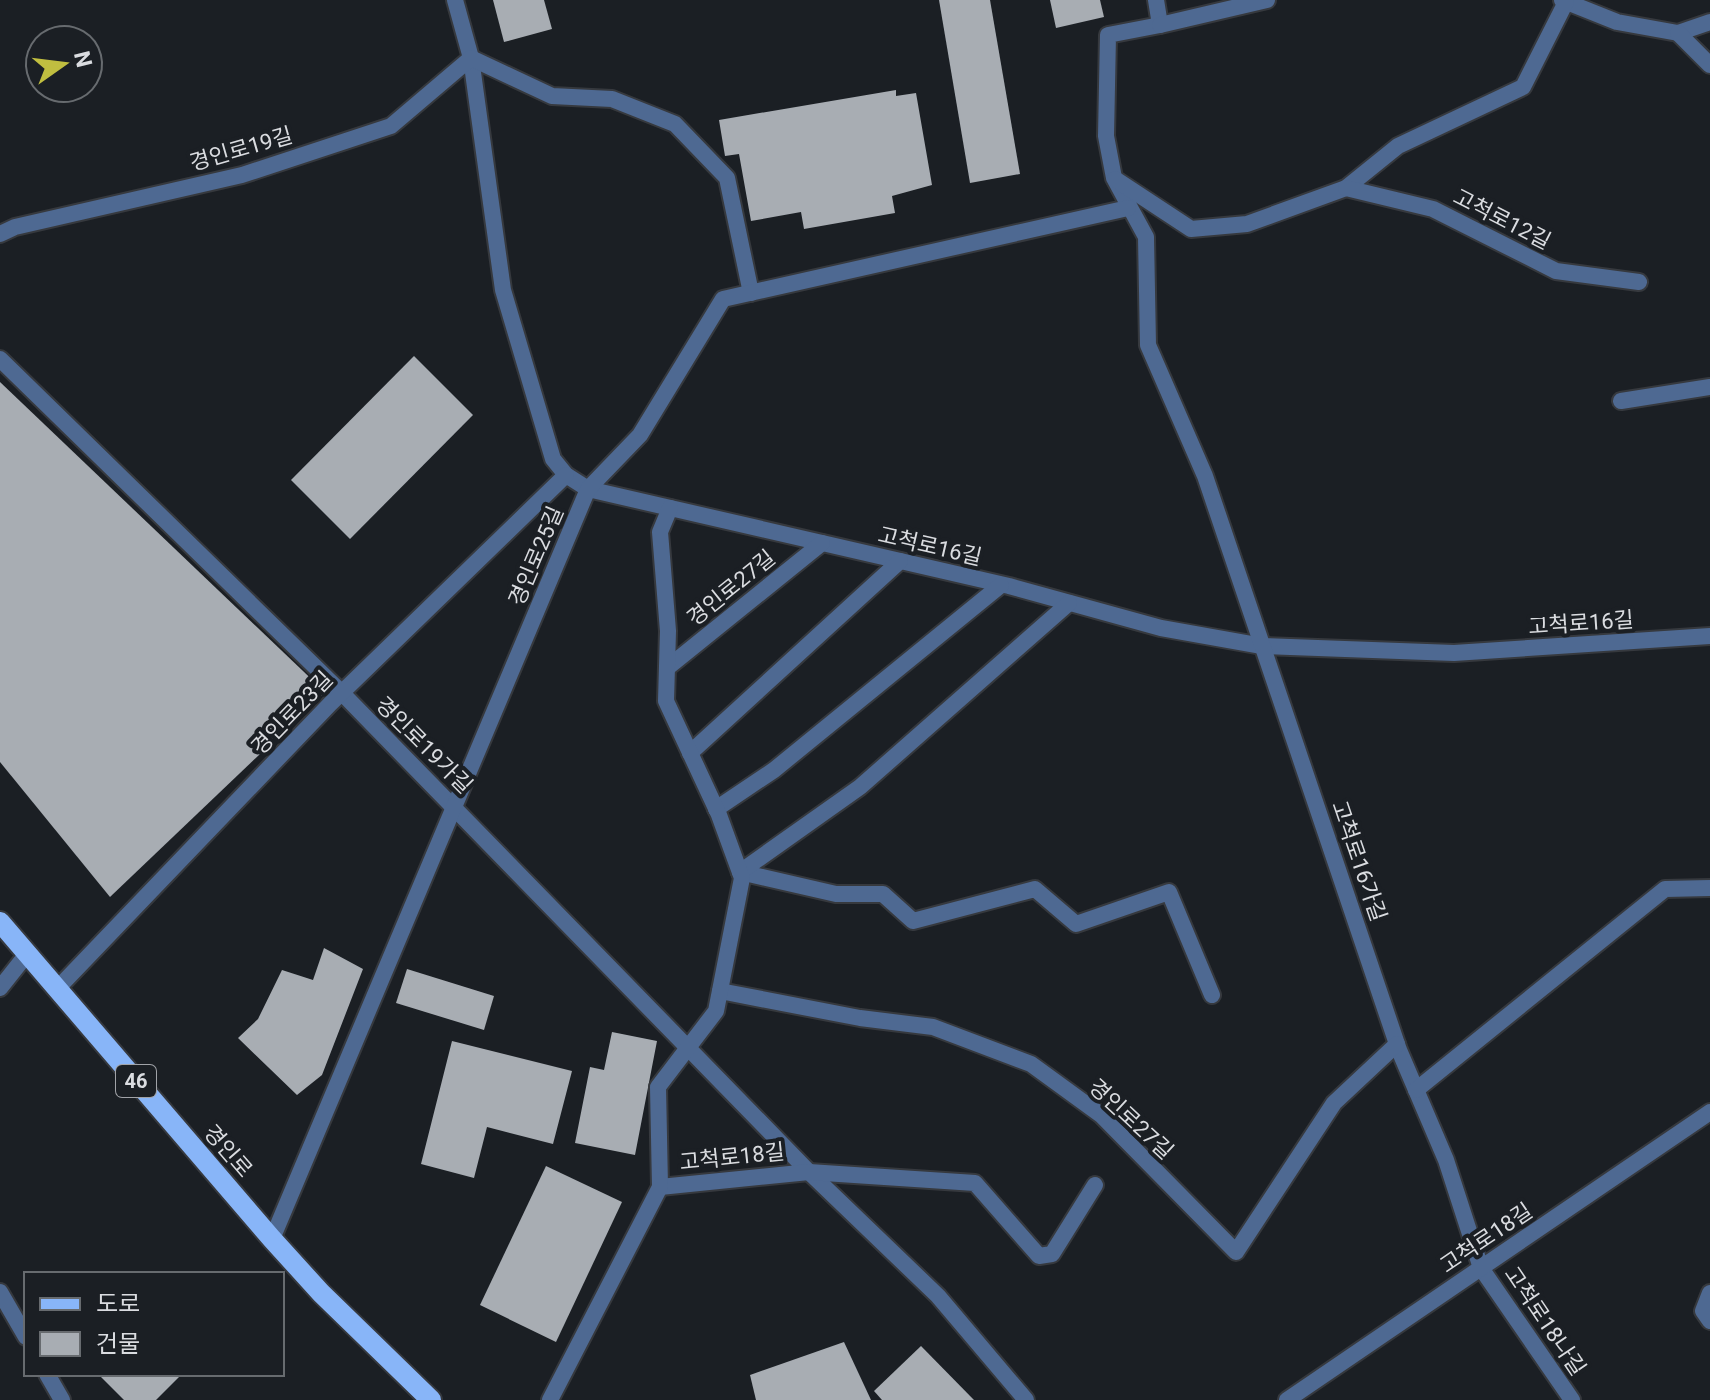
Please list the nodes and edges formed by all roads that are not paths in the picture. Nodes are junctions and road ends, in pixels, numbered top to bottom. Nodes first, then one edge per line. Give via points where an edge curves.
1 (455, 0) edge
2 (1156, 0) edge
3 (1267, 0) edge
4 (1564, 1) edge
5 (1710, 22) edge
6 (1160, 25) junction
7 (1678, 33) junction
8 (471, 58) junction
9 (1710, 65) edge
10 (1114, 178) junction
11 (1346, 188) junction
12 (1128, 208) junction
13 (0, 234) edge
14 (1639, 282) dead end
15 (751, 293) junction
16 (0, 359) edge
17 (1710, 387) edge
18 (1621, 401) dead end
19 (566, 475) junction
20 (588, 489) junction
21 (670, 508) junction
22 (822, 543) junction
23 (900, 561) junction
24 (1001, 585) junction
25 (1069, 603) junction
26 (1710, 636) edge
27 (1262, 646) junction
28 (667, 668) junction
29 (342, 693) junction
30 (690, 753) junction
31 (454, 807) junction
32 (716, 809) junction
33 (740, 872) junction
34 (1710, 888) edge
35 (0, 922) edge
36 (27, 954) junction
37 (0, 988) edge
38 (57, 989) junction
39 (720, 991) junction
40 (1212, 995) dead end
41 (1397, 1044) junction
42 (688, 1047) junction
43 (1416, 1090) junction
44 (1710, 1112) edge
45 (809, 1172) junction
46 (1095, 1185) dead end
47 (660, 1187) junction
48 (272, 1239) junction
49 (1481, 1268) junction
50 (0, 1292) edge
51 (1710, 1293) edge
52 (1710, 1321) edge
53 (24, 1334) edge
54 (48, 1376) edge
55 (62, 1400) edge
56 (431, 1400) edge
57 (550, 1400) edge
58 (1026, 1400) edge
59 (1287, 1400) edge
60 (1572, 1400) edge

1 - 8 street
2 - 6 street
3 - 6 street
4 - 7 street via 1617,22
4 - 11 street via 1523,87 1398,146
5 - 7 street
6 - 10 street via 1108,35 1106,136
7 - 9 street
8 - 13 street, 경인로19길 via 391,126 242,175
8 - 15 street via 552,96 612,99 675,124 727,178
8 - 19 street via 503,290 553,459
10 - 11 street via 1191,229 1247,224
10 - 12 street
11 - 14 street, 고척로12길 via 1433,209 1556,271
12 - 15 street, 경인로25길
12 - 27 street via 1146,237 1148,345 1205,476
15 - 20 street, 경인로25길 via 723,299 640,435
16 - 29 street, 경인로19가길
17 - 18 street
19 - 20 street, 고척로16길
19 - 29 street, 경인로23길
20 - 21 street, 고척로16길
20 - 31 street, 경인로25길
21 - 22 street, 고척로16길
21 - 28 street, 경인로27길 via 660,532
22 - 23 street, 고척로16길
22 - 28 street, 경인로27길
23 - 24 street, 고척로16길
23 - 30 street
24 - 25 street, 고척로16길
24 - 32 street via 774,770
25 - 27 street, 고척로16길 via 1161,628
25 - 33 street via 860,787
26 - 27 street, 고척로16길 via 1454,653
27 - 41 street, 고척로16가길
28 - 30 street, 경인로27길 via 666,701
29 - 31 street, 경인로19가길
29 - 38 street, 경인로23길
30 - 32 street, 경인로27길
31 - 42 street, 경인로19가길
31 - 48 street, 경인로25길
32 - 33 street, 경인로27길
33 - 39 street, 경인로27길
33 - 40 street via 836,894 883,894 913,921 1035,889 1076,924 1169,892
34 - 43 street via 1665,889
35 - 36 main road, 경인로 / 46
36 - 37 street
36 - 38 main road, 경인로 / 46
38 - 48 main road, 경인로 / 46
39 - 41 street, 경인로27길 via 933,1027 1031,1064 1101,1115 1236,1252 1334,1103
39 - 42 street, 경인로27길 via 716,1011
41 - 43 street, 고척로16가길
42 - 45 street, 경인로19가길
42 - 47 street, 경인로27길 via 658,1087
43 - 49 street, 고척로16가길 via 1446,1160
44 - 49 street, 고척로18길
45 - 46 street, 고척로18길 via 975,1183 1039,1256 1052,1254
45 - 47 street, 고척로18길
45 - 58 street, 고척로18길 via 938,1296
47 - 57 street, 경인로27길
48 - 56 main road, 경인로 / 46
49 - 59 street, 고척로18길
49 - 60 street, 고척로18나길
50 - 53 street
51 - 52 street via 1703,1311
54 - 55 street

